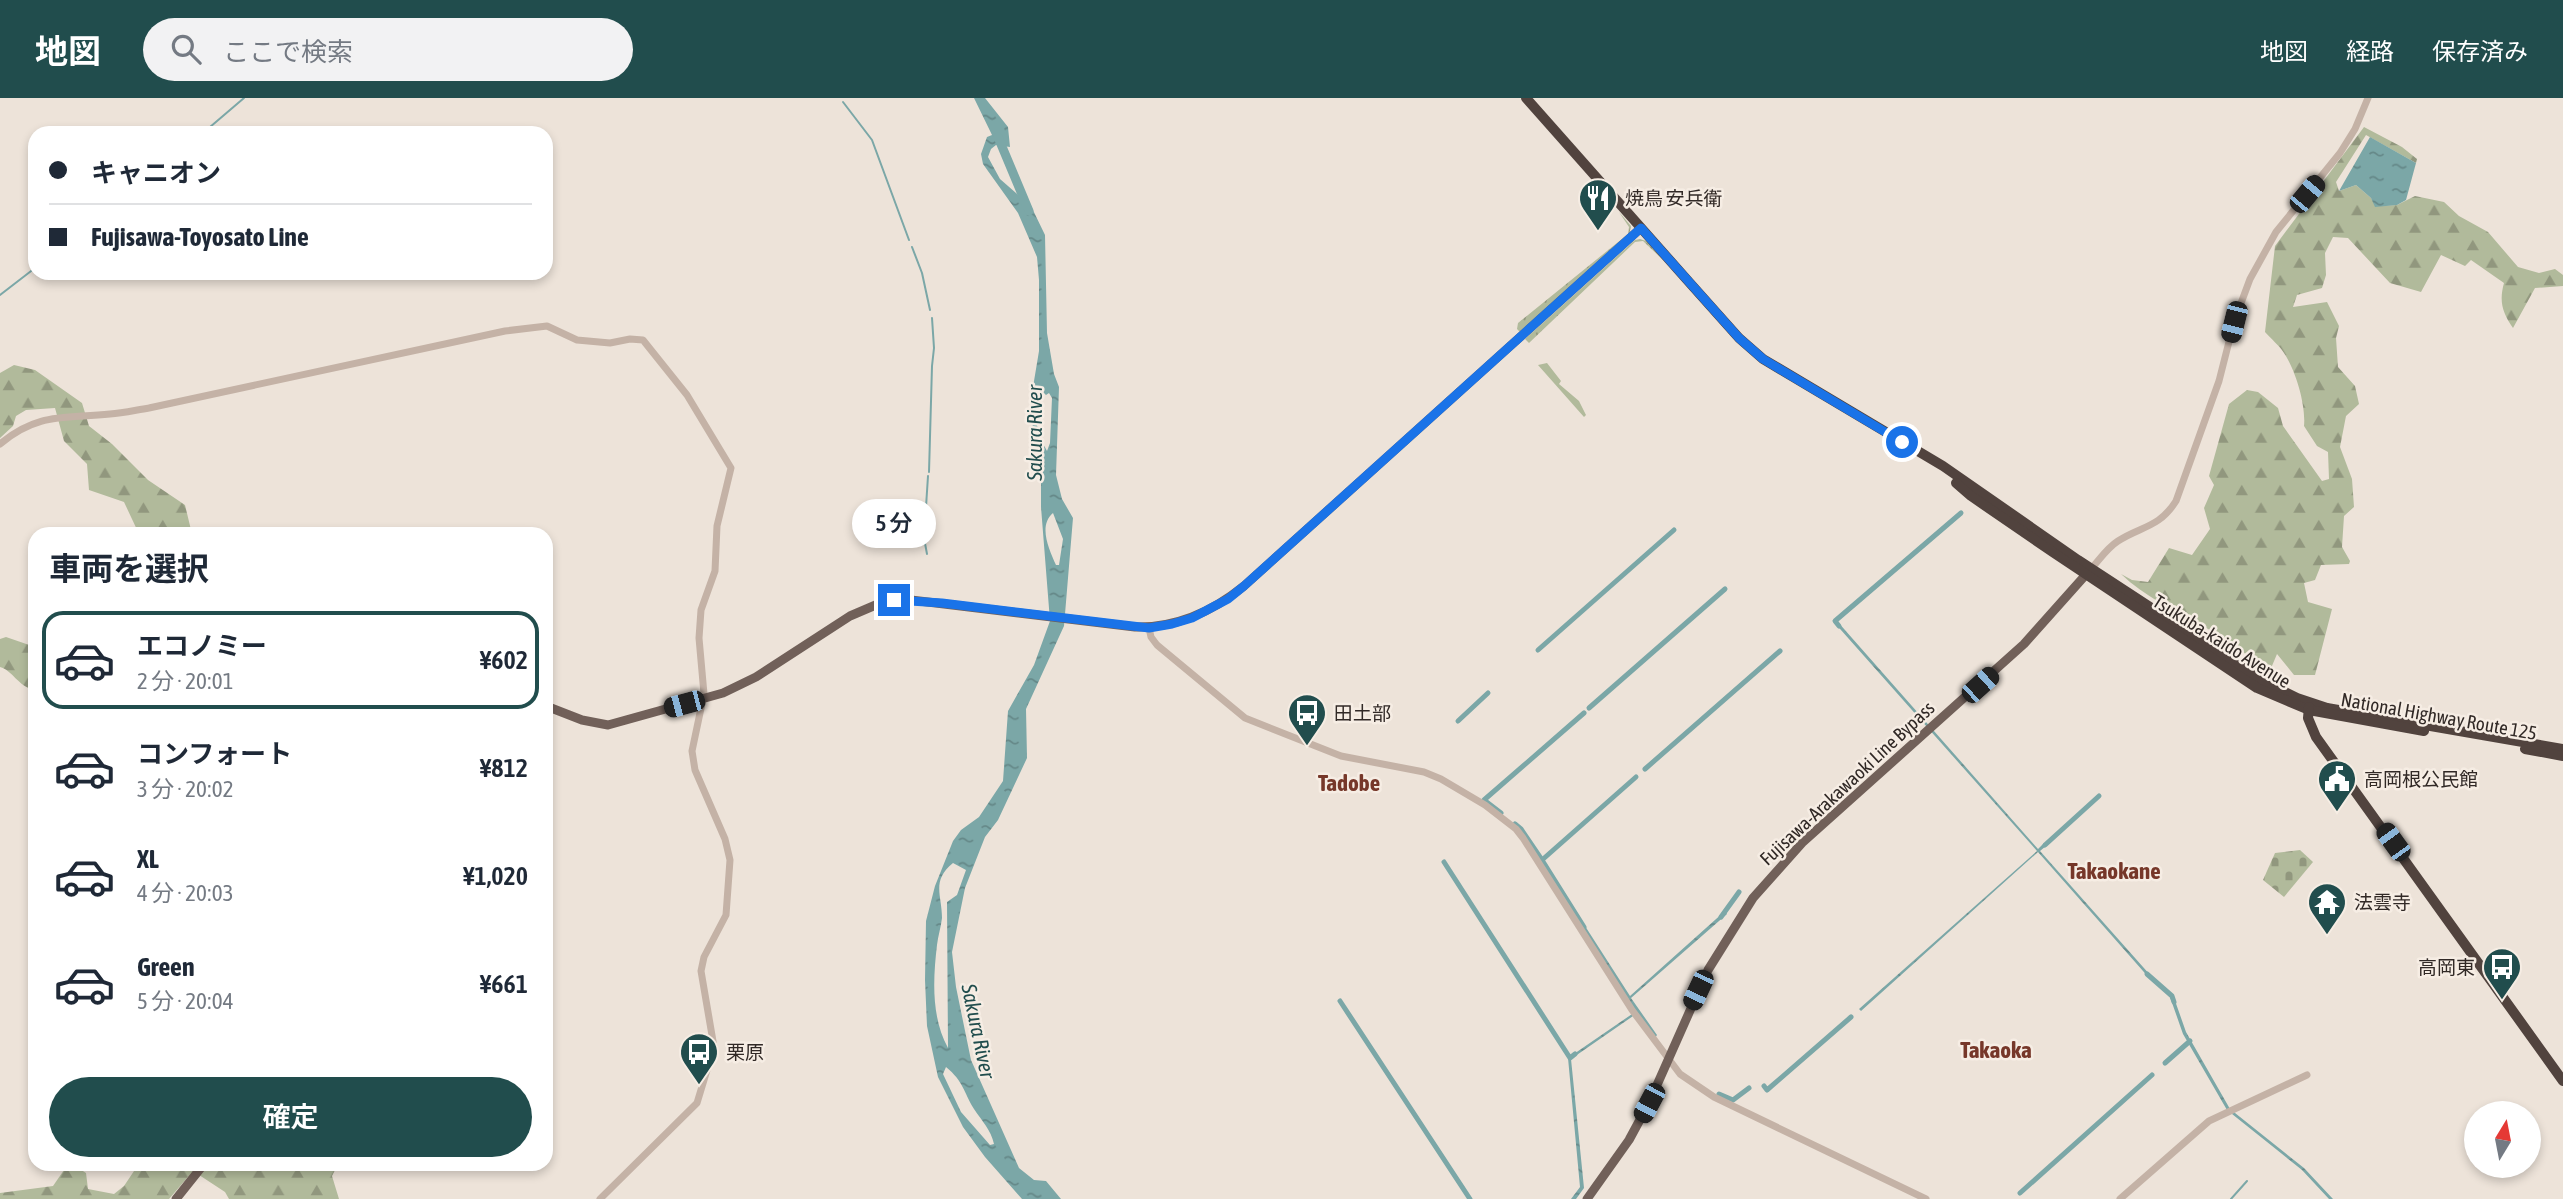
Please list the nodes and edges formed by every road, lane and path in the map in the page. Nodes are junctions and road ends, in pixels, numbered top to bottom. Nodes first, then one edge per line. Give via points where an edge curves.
1 (1526, 98) edge
2 (2368, 98) edge
3 (1641, 228) junction
4 (0, 444) edge
5 (2089, 572) junction
6 (1149, 628) junction
7 (703, 699) junction
8 (2309, 707) junction
9 (553, 709) edge
10 (2563, 749) edge
11 (2563, 756) edge
12 (1668, 1061) junction
13 (2307, 1075) dead end
14 (2563, 1081) edge
15 (198, 1171) edge
16 (176, 1199) edge
17 (600, 1199) edge
18 (1587, 1199) edge
19 (1926, 1199) edge
20 (2120, 1199) edge

1 - 3 highway, Tsukuba-kaido Avenue
2 - 5 street via 2340,153 2276,232 2250,279 2176,501 2152,526 2116,542
3 - 5 highway, Tsukuba-kaido Avenue via 1763,359 1924,455
3 - 6 main road via 1228,599 1192,618
4 - 7 street via 42,420 149,408 505,331 547,326 577,340 643,340 687,395 731,468 719,516 715,571 701,610
5 - 8 highway, Tsukuba-kaido Avenue via 2257,688
5 - 12 main road, Fujisawa-Arakawaoki Line Bypass via 2010,658 1802,843 1768,879 1719,949
6 - 7 main road via 902,600 866,608 735,688
6 - 12 street via 1157,645 1245,718 1341,756 1424,772 1506,821 1523,838
7 - 9 main road via 608,724
7 - 17 street via 692,759 730,859 726,915 701,971 714,1047 697,1103
8 - 10 highway, National Highway Route 125
8 - 11 highway, National Highway Route 125
8 - 14 highway via 2309,723 2316,737
12 - 18 main road, Fujisawa-Arakawaoki Line Bypass via 1629,1140
12 - 19 street via 1714,1097
13 - 20 street via 2209,1121
15 - 16 main road

